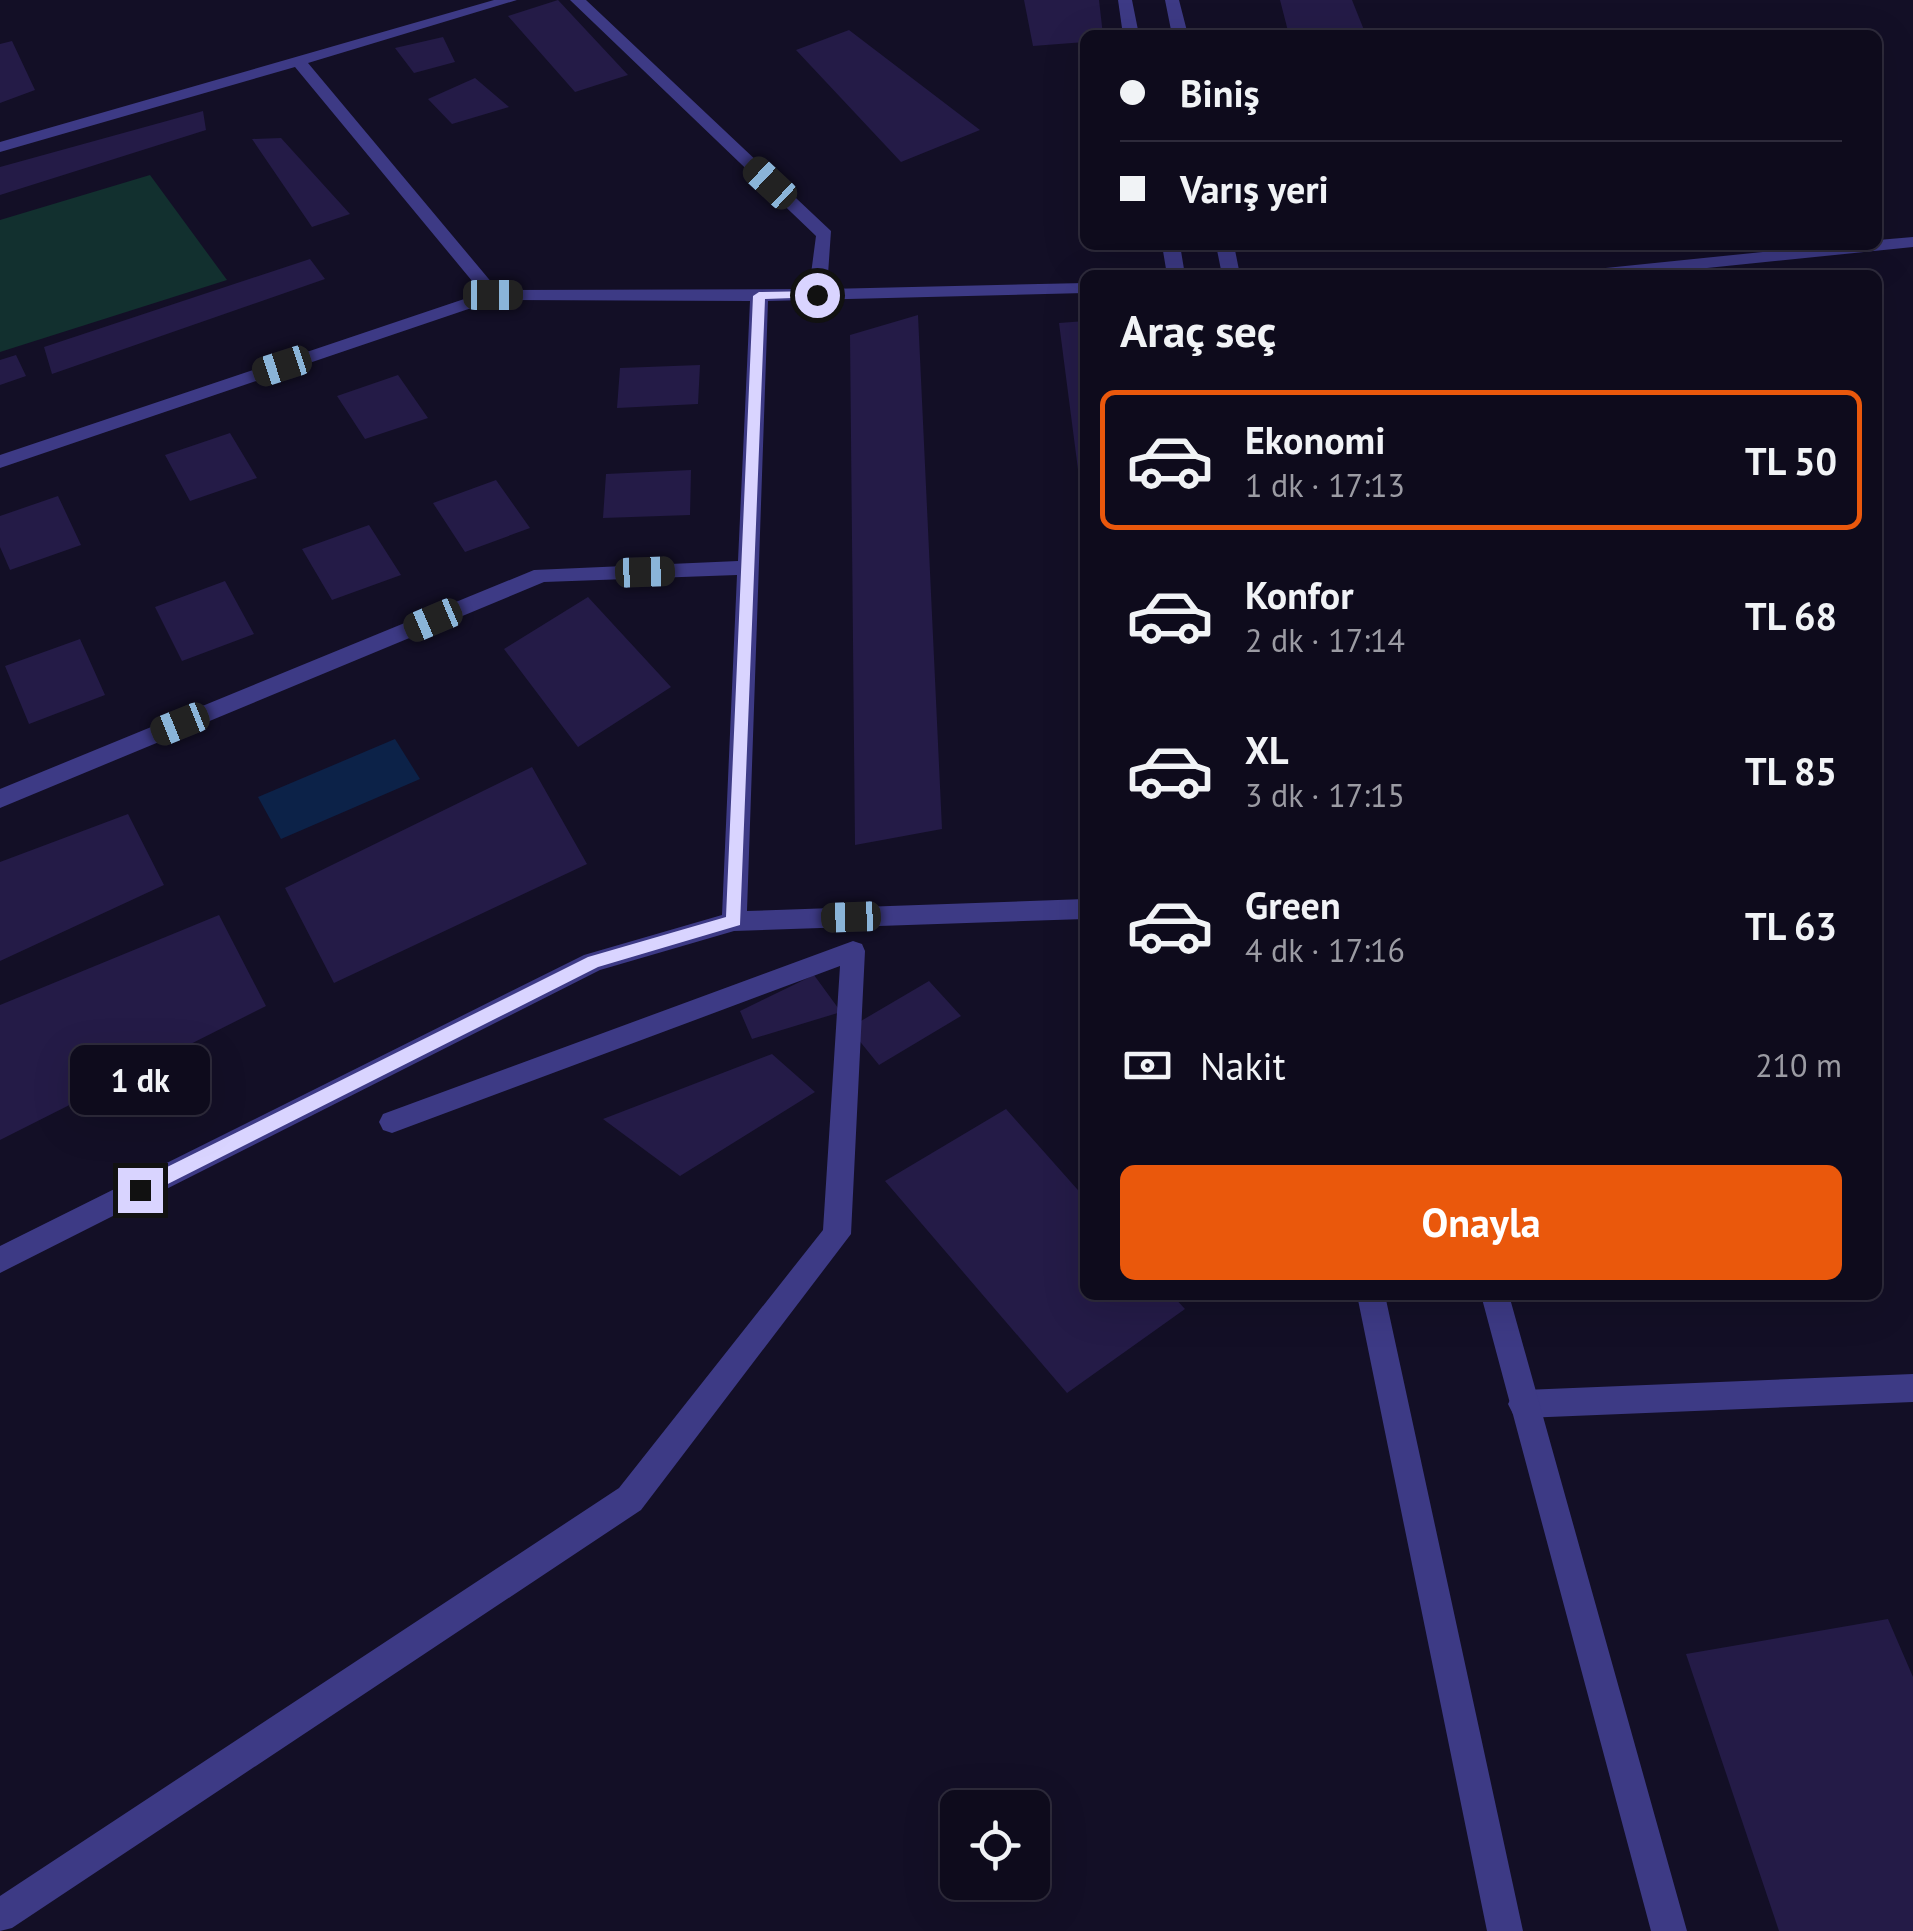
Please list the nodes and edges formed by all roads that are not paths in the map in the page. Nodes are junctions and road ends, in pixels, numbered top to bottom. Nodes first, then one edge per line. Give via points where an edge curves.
1 (510, 0) edge
2 (576, 0) edge
3 (1125, 0) edge
4 (1172, 0) edge
5 (1130, 30) edge
6 (1179, 30) edge
7 (298, 61) junction
8 (0, 148) edge
9 (1913, 242) edge
10 (1882, 245) edge
11 (1834, 250) edge
12 (1636, 270) edge
13 (1080, 288) edge
14 (493, 295) junction
15 (817, 295) junction
16 (759, 296) junction
17 (0, 462) edge
18 (748, 568) junction
19 (0, 799) edge
20 (1080, 909) edge
21 (734, 921) junction
22 (392, 1122) dead end
23 (0, 1260) edge
24 (1372, 1300) edge
25 (1496, 1300) edge
26 (1913, 1388) edge
27 (1523, 1404) junction
28 (0, 1916) edge
29 (1505, 1931) edge
30 (1669, 1931) edge

1 - 7 street
2 - 15 street via 825,235
3 - 5 street
4 - 6 street
7 - 8 street
7 - 14 street
9 - 10 street
11 - 12 street
13 - 15 street
14 - 16 street
14 - 17 street
15 - 16 street
16 - 18 street
18 - 19 street via 541,575
18 - 21 street
20 - 21 street
21 - 23 street via 594,962
22 - 28 street via 852,951 838,1234 630,1499
24 - 29 street
25 - 27 street
26 - 27 street
27 - 30 street

